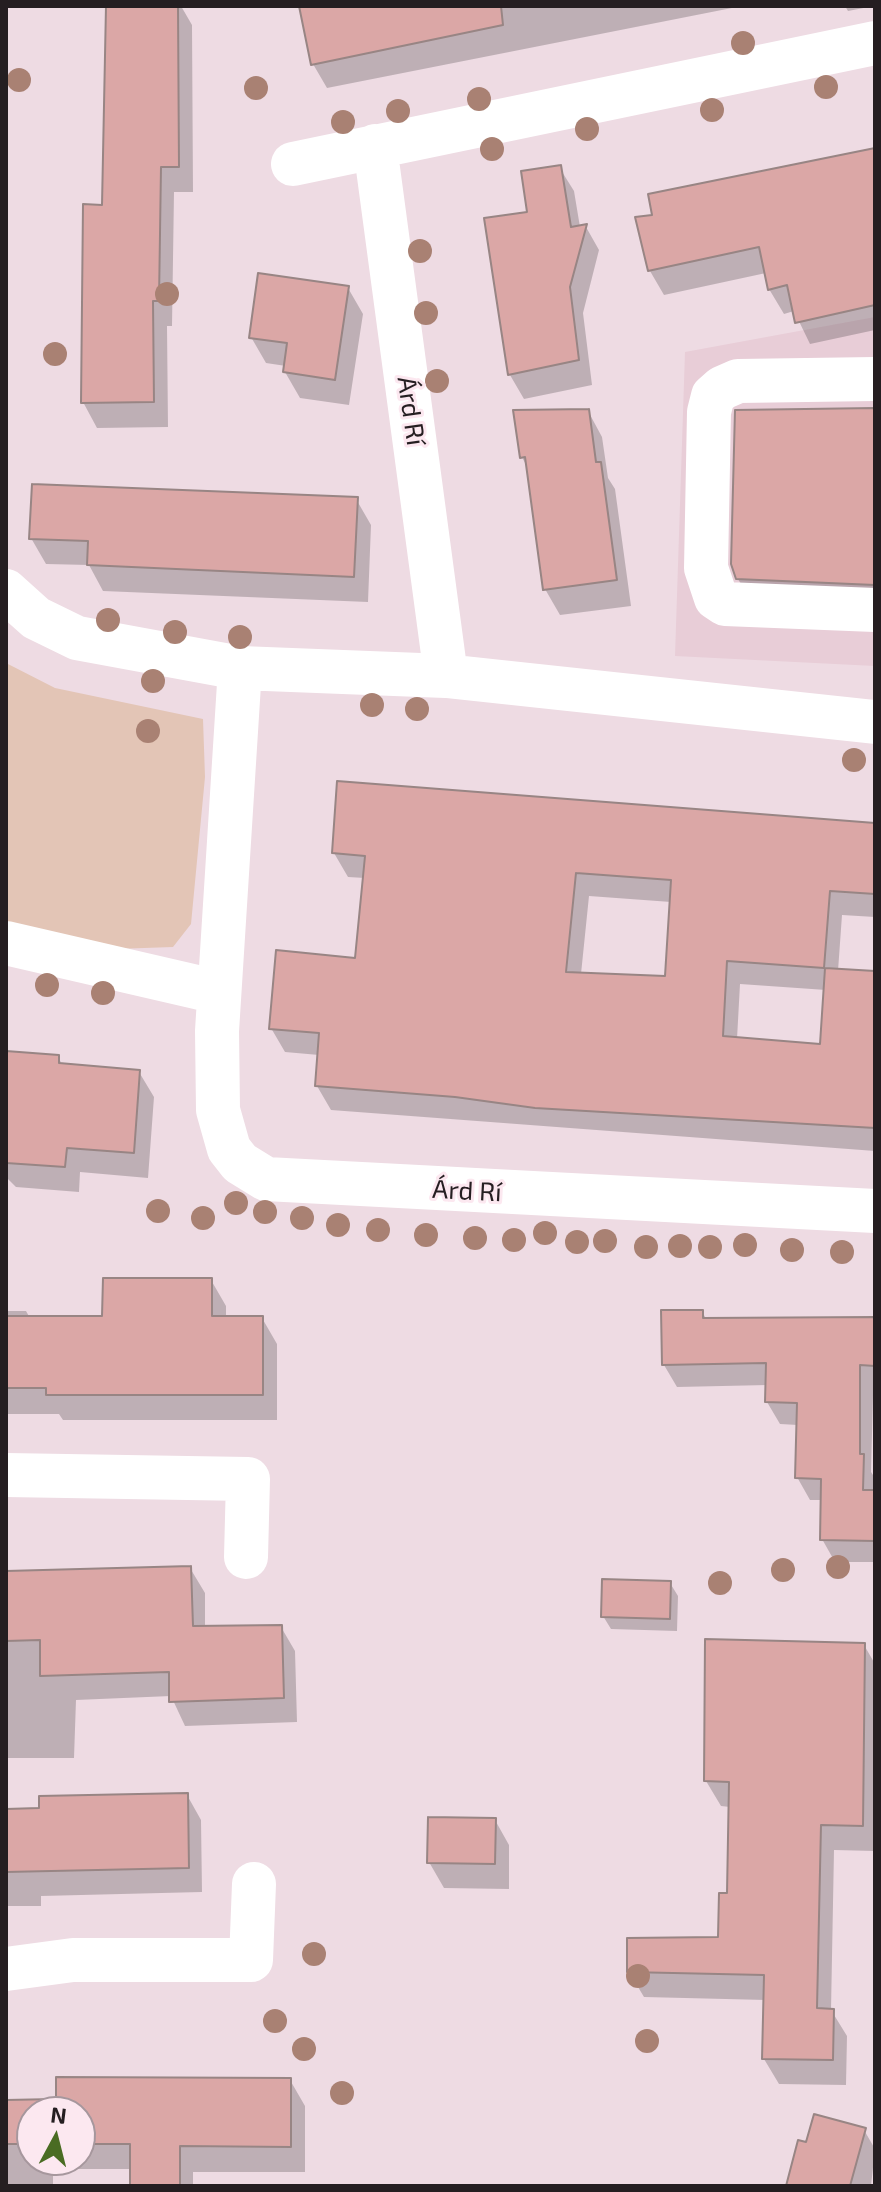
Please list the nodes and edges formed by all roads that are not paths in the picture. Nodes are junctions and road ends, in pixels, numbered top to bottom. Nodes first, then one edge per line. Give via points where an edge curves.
1 (875, 43) edge
2 (375, 146) junction
3 (293, 164) dead end
4 (875, 379) edge
5 (6, 591) edge
6 (875, 610) edge
7 (240, 668) junction
8 (446, 676) junction
9 (875, 722) edge
10 (6, 943) edge
11 (218, 992) junction
12 (875, 1211) edge
13 (6, 1475) edge
14 (246, 1557) dead end
15 (254, 1884) dead end
16 (6, 1969) edge

1 - 2 street
2 - 3 street
2 - 8 street, Árd Rí
4 - 6 street via 738,381 713,396 706,568 716,598 725,604
5 - 7 street via 36,618 77,638
7 - 8 street
7 - 11 street, Árd Rí
8 - 9 street
10 - 11 street
11 - 12 street, Árd Rí via 218,1110 229,1149 266,1179
13 - 14 street via 248,1479
15 - 16 street via 251,1960 73,1960

